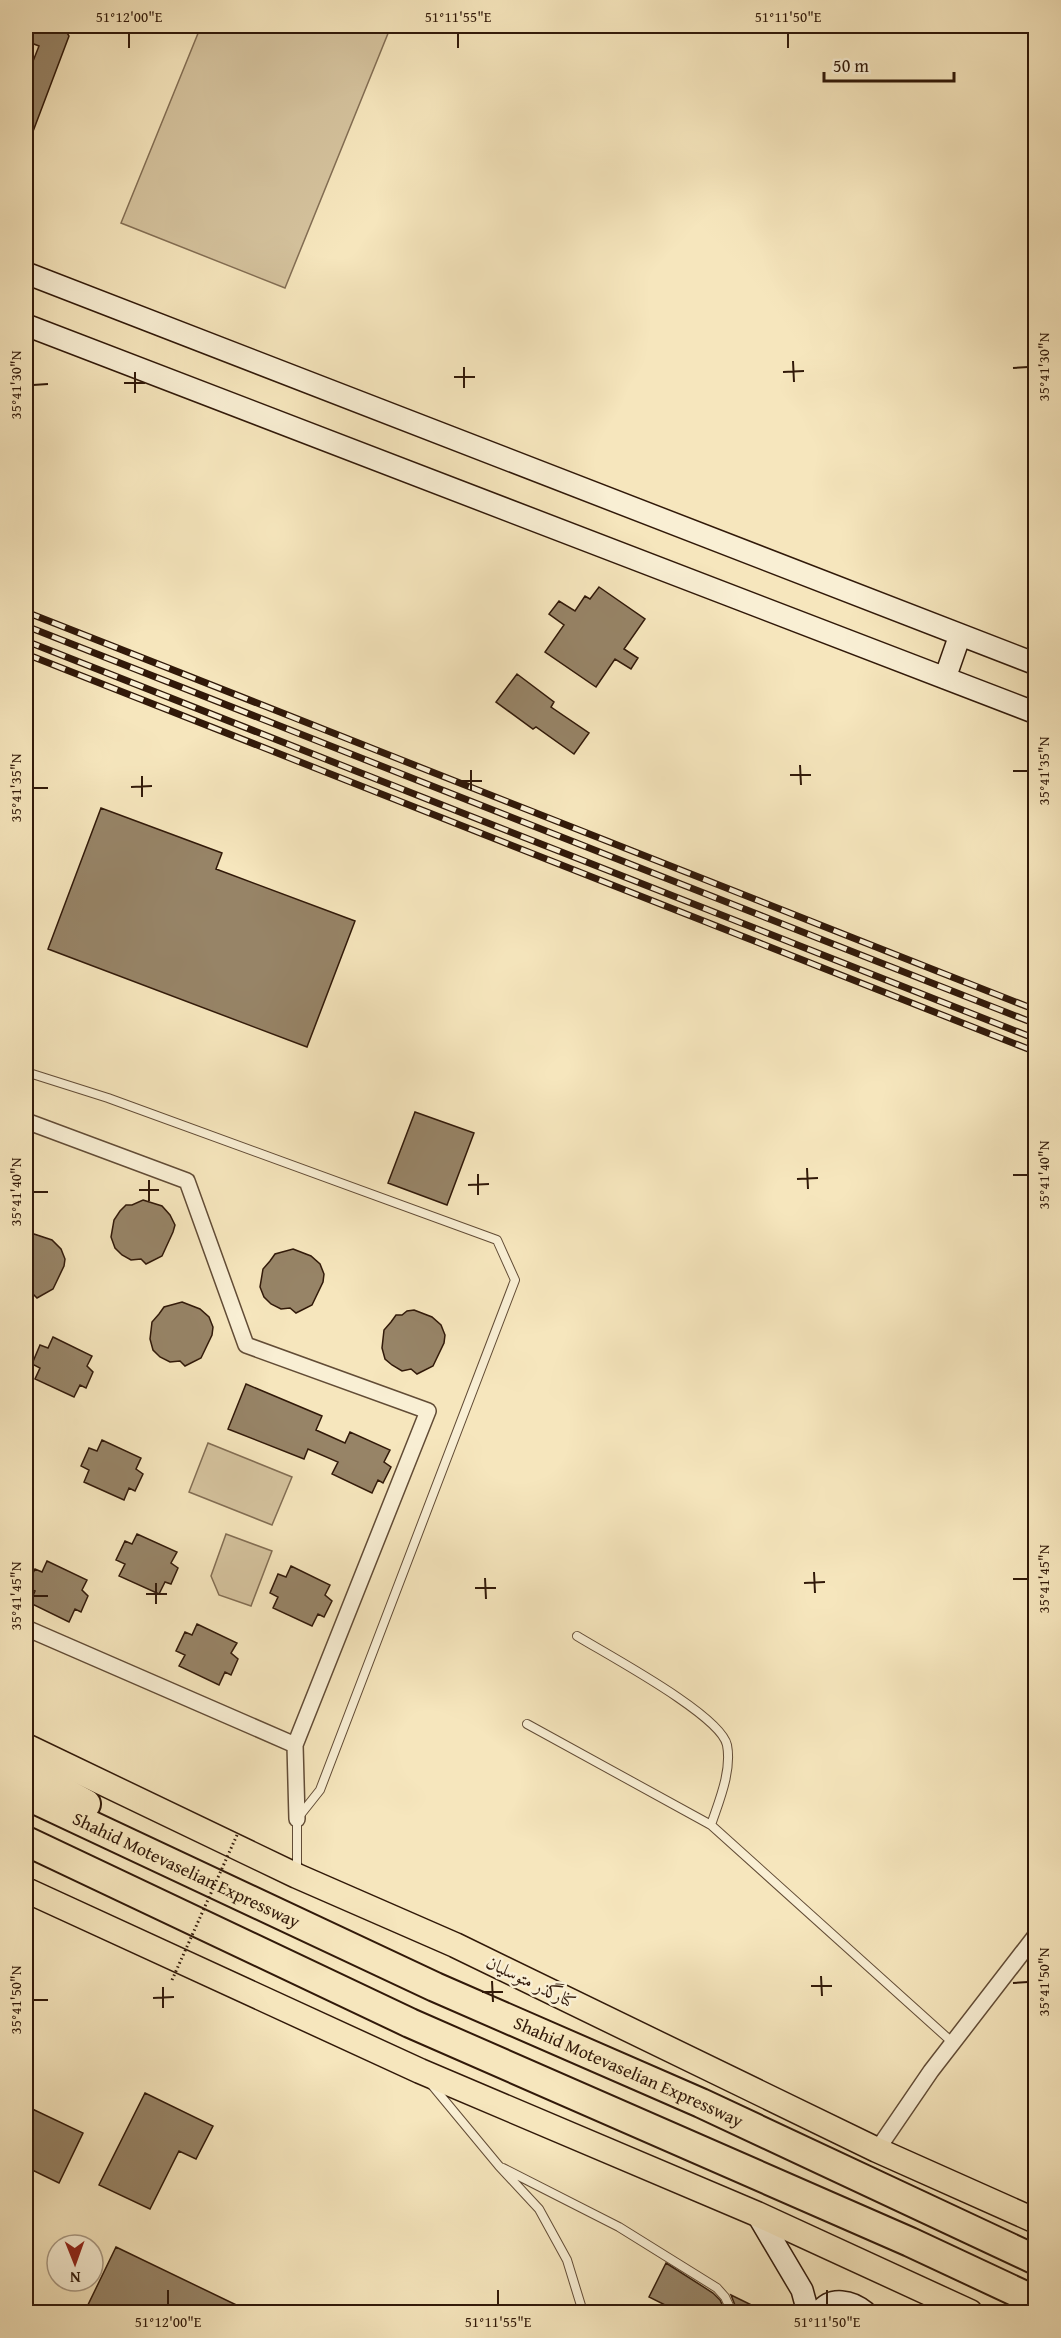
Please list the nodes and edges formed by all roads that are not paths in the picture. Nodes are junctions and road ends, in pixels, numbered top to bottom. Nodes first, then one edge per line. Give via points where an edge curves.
1 (26, 273) edge
2 (26, 325) edge
3 (960, 634) junction
4 (1035, 664) edge
5 (945, 678) junction
6 (1035, 713) edge
7 (26, 1072) edge
8 (26, 1121) edge
9 (26, 1628) edge
10 (577, 1636) dead end
11 (527, 1724) dead end
12 (295, 1744) junction
13 (26, 1746) edge
14 (26, 1771) edge
15 (26, 1795) edge
16 (297, 1819) junction
17 (711, 1825) junction
18 (26, 1841) edge
19 (180, 1868) junction
20 (297, 1876) junction
21 (26, 1890) edge
22 (1035, 1935) edge
23 (952, 2042) junction
24 (420, 2072) junction
25 (877, 2150) junction
26 (499, 2166) junction
27 (757, 2214) junction
28 (1035, 2222) edge
29 (1035, 2260) edge
30 (1035, 2301) edge
31 (583, 2313) edge
32 (732, 2313) edge
33 (808, 2313) edge
34 (820, 2313) edge
35 (865, 2313) edge
36 (970, 2313) edge

1 - 3 street
2 - 5 street
3 - 4 street
3 - 5 street
5 - 6 street
7 - 16 lane via 108,1098 497,1240 515,1280 320,1790
8 - 12 street via 187,1181 246,1345 428,1411
9 - 12 street
10 - 17 lane via 697,1710 718,1730 727,1744 727,1760
11 - 17 lane
12 - 16 street
13 - 20 main road, کنارگذر متوسلیان
14 - 19 highway via 77,1798
15 - 19 highway, Shahid Motevaselian Expressway
16 - 20 lane
17 - 23 lane
18 - 30 highway via 410,2023 910,2242
19 - 29 highway, Shahid Motevaselian Expressway via 435,1987 701,2103
20 - 25 main road, کنارگذر متوسلیان via 455,1945
21 - 24 main road
22 - 23 street
23 - 25 street
24 - 26 lane
24 - 27 main road
25 - 28 main road, کنارگذر متوسلیان
26 - 31 lane via 539,2210 567,2260
26 - 32 lane via 619,2227 717,2288
27 - 33 street via 802,2290
27 - 36 main road
34 - 35 street via 836,2302 849,2302

